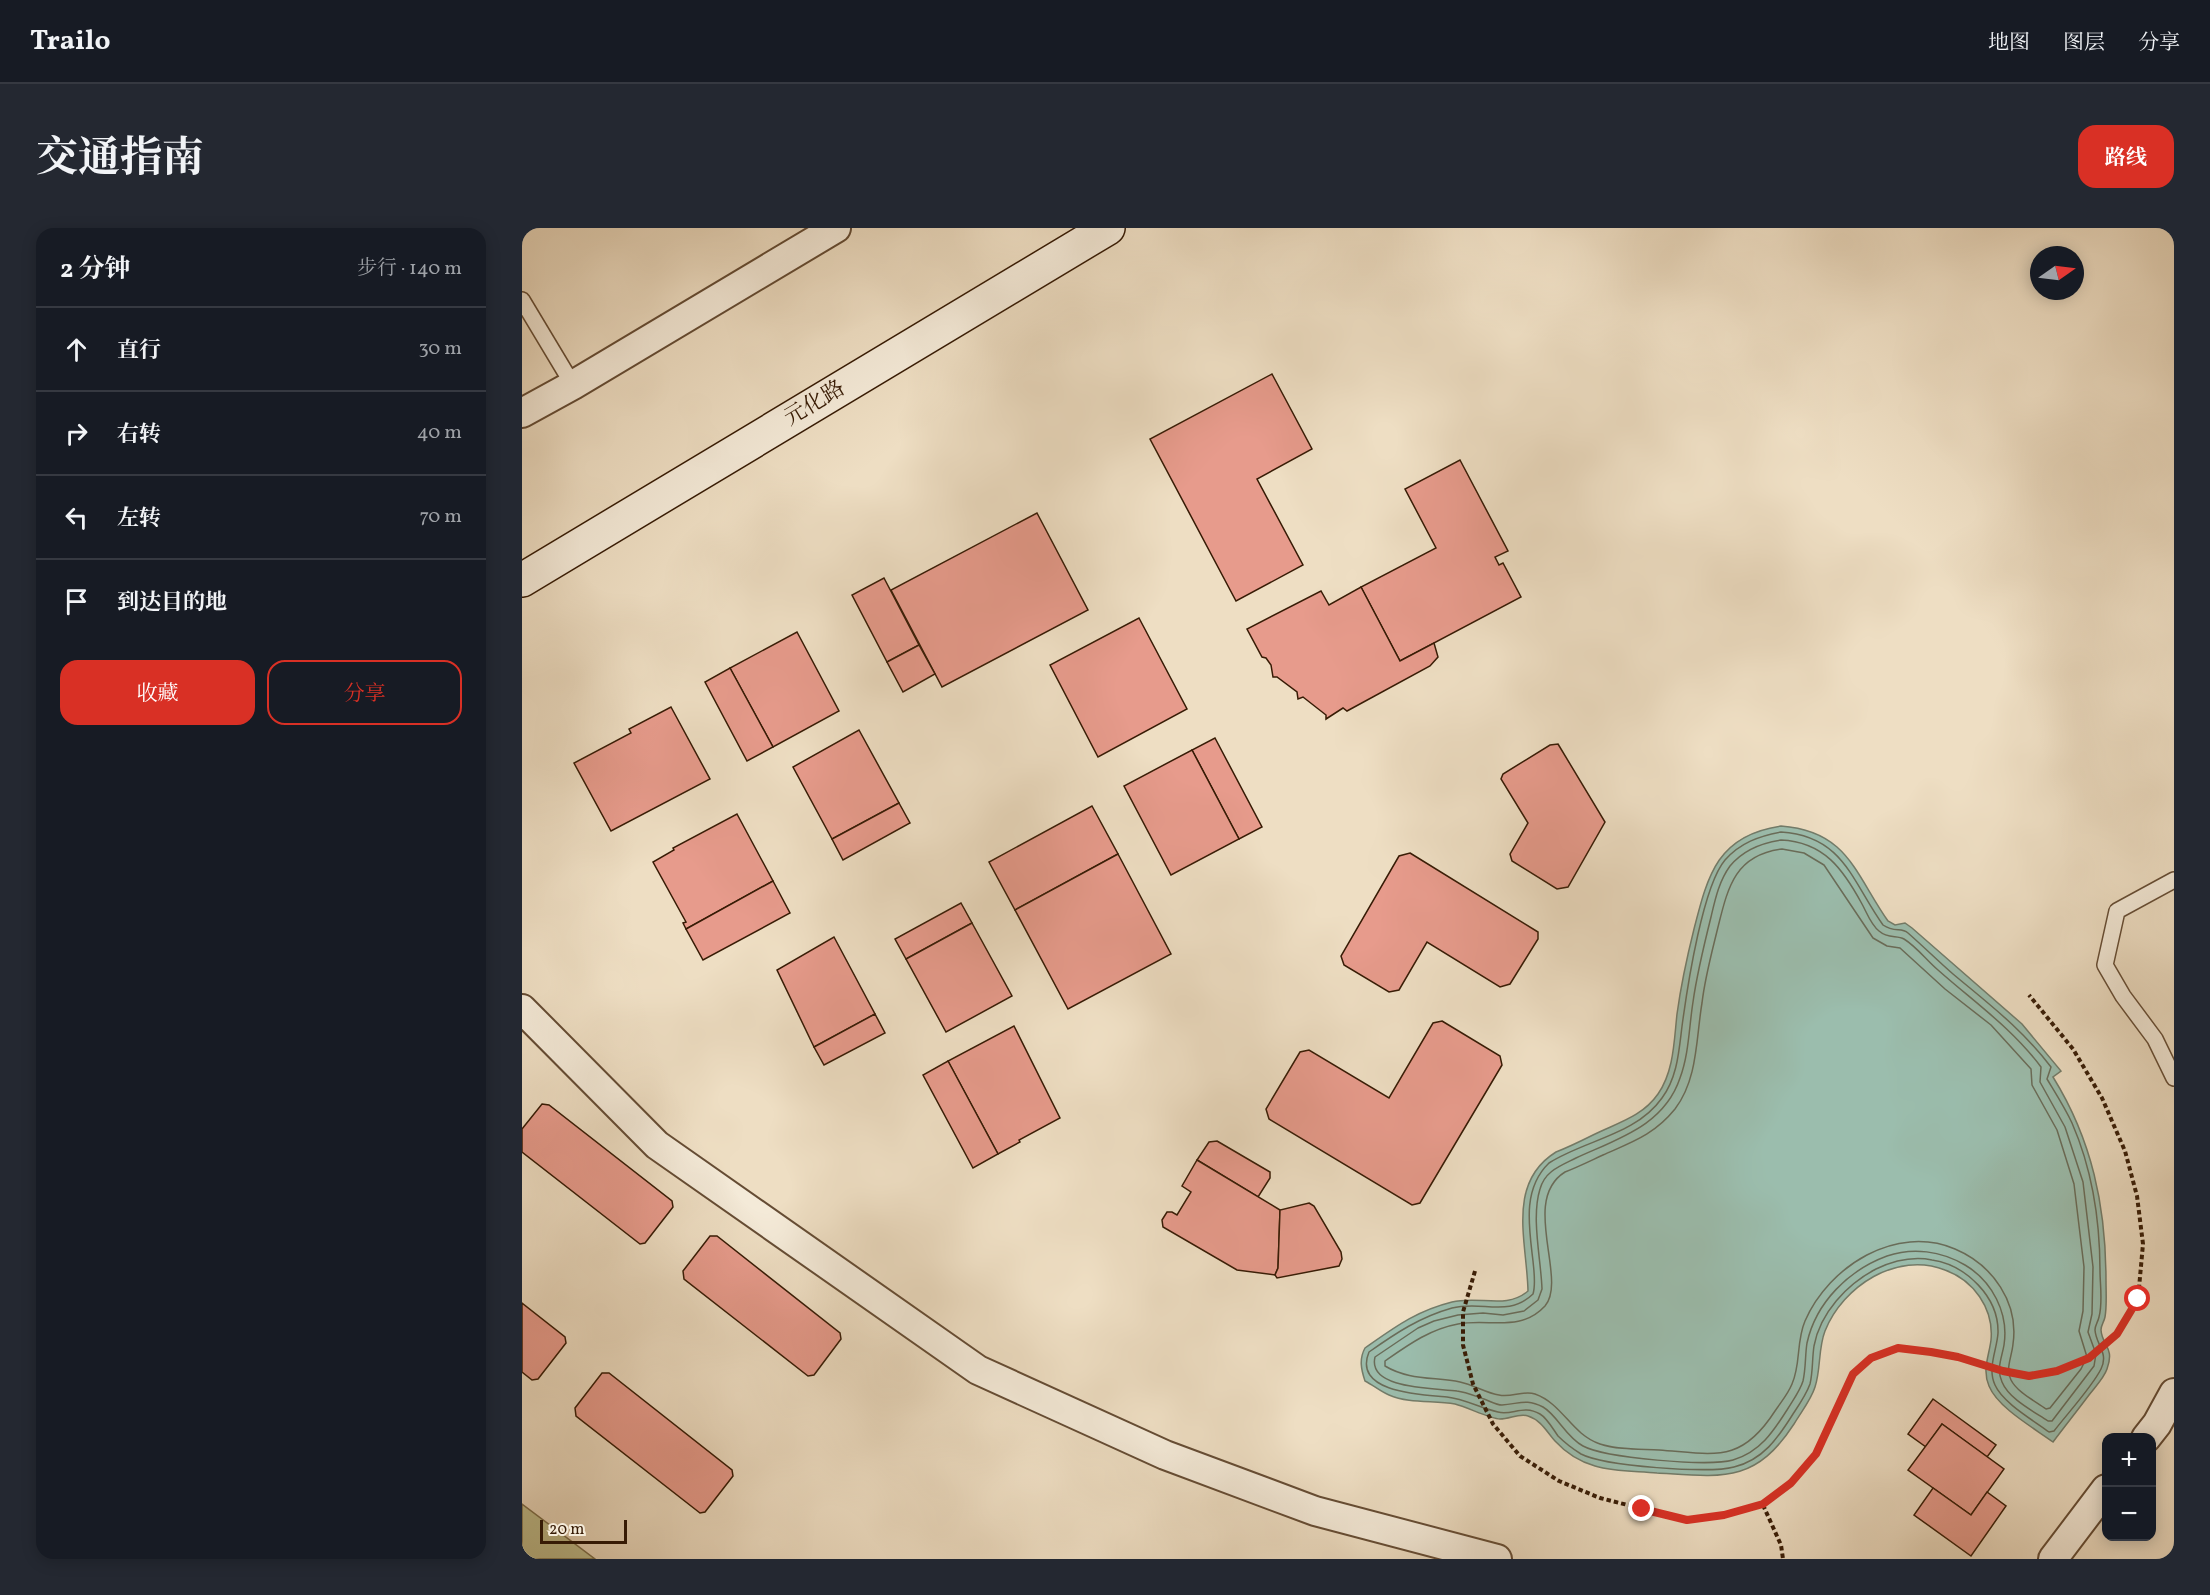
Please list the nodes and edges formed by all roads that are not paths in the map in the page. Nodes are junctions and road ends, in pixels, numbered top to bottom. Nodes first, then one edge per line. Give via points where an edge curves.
1 (836, 228) edge
2 (1108, 228) edge
3 (522, 300) edge
4 (573, 385) junction
5 (522, 413) edge
6 (522, 580) edge
7 (2174, 880) edge
8 (522, 1009) edge
9 (2174, 1078) edge
10 (2174, 1393) edge
11 (2149, 1433) edge
12 (2102, 1494) edge
13 (1497, 1559) edge
14 (2053, 1559) edge

1 - 4 street
2 - 6 street, 元化路
3 - 4 lane
4 - 5 street
7 - 9 lane via 2117,911 2105,965 2155,1039
8 - 13 street via 657,1146 978,1370 1165,1455 1315,1511
10 - 11 street
12 - 14 street

